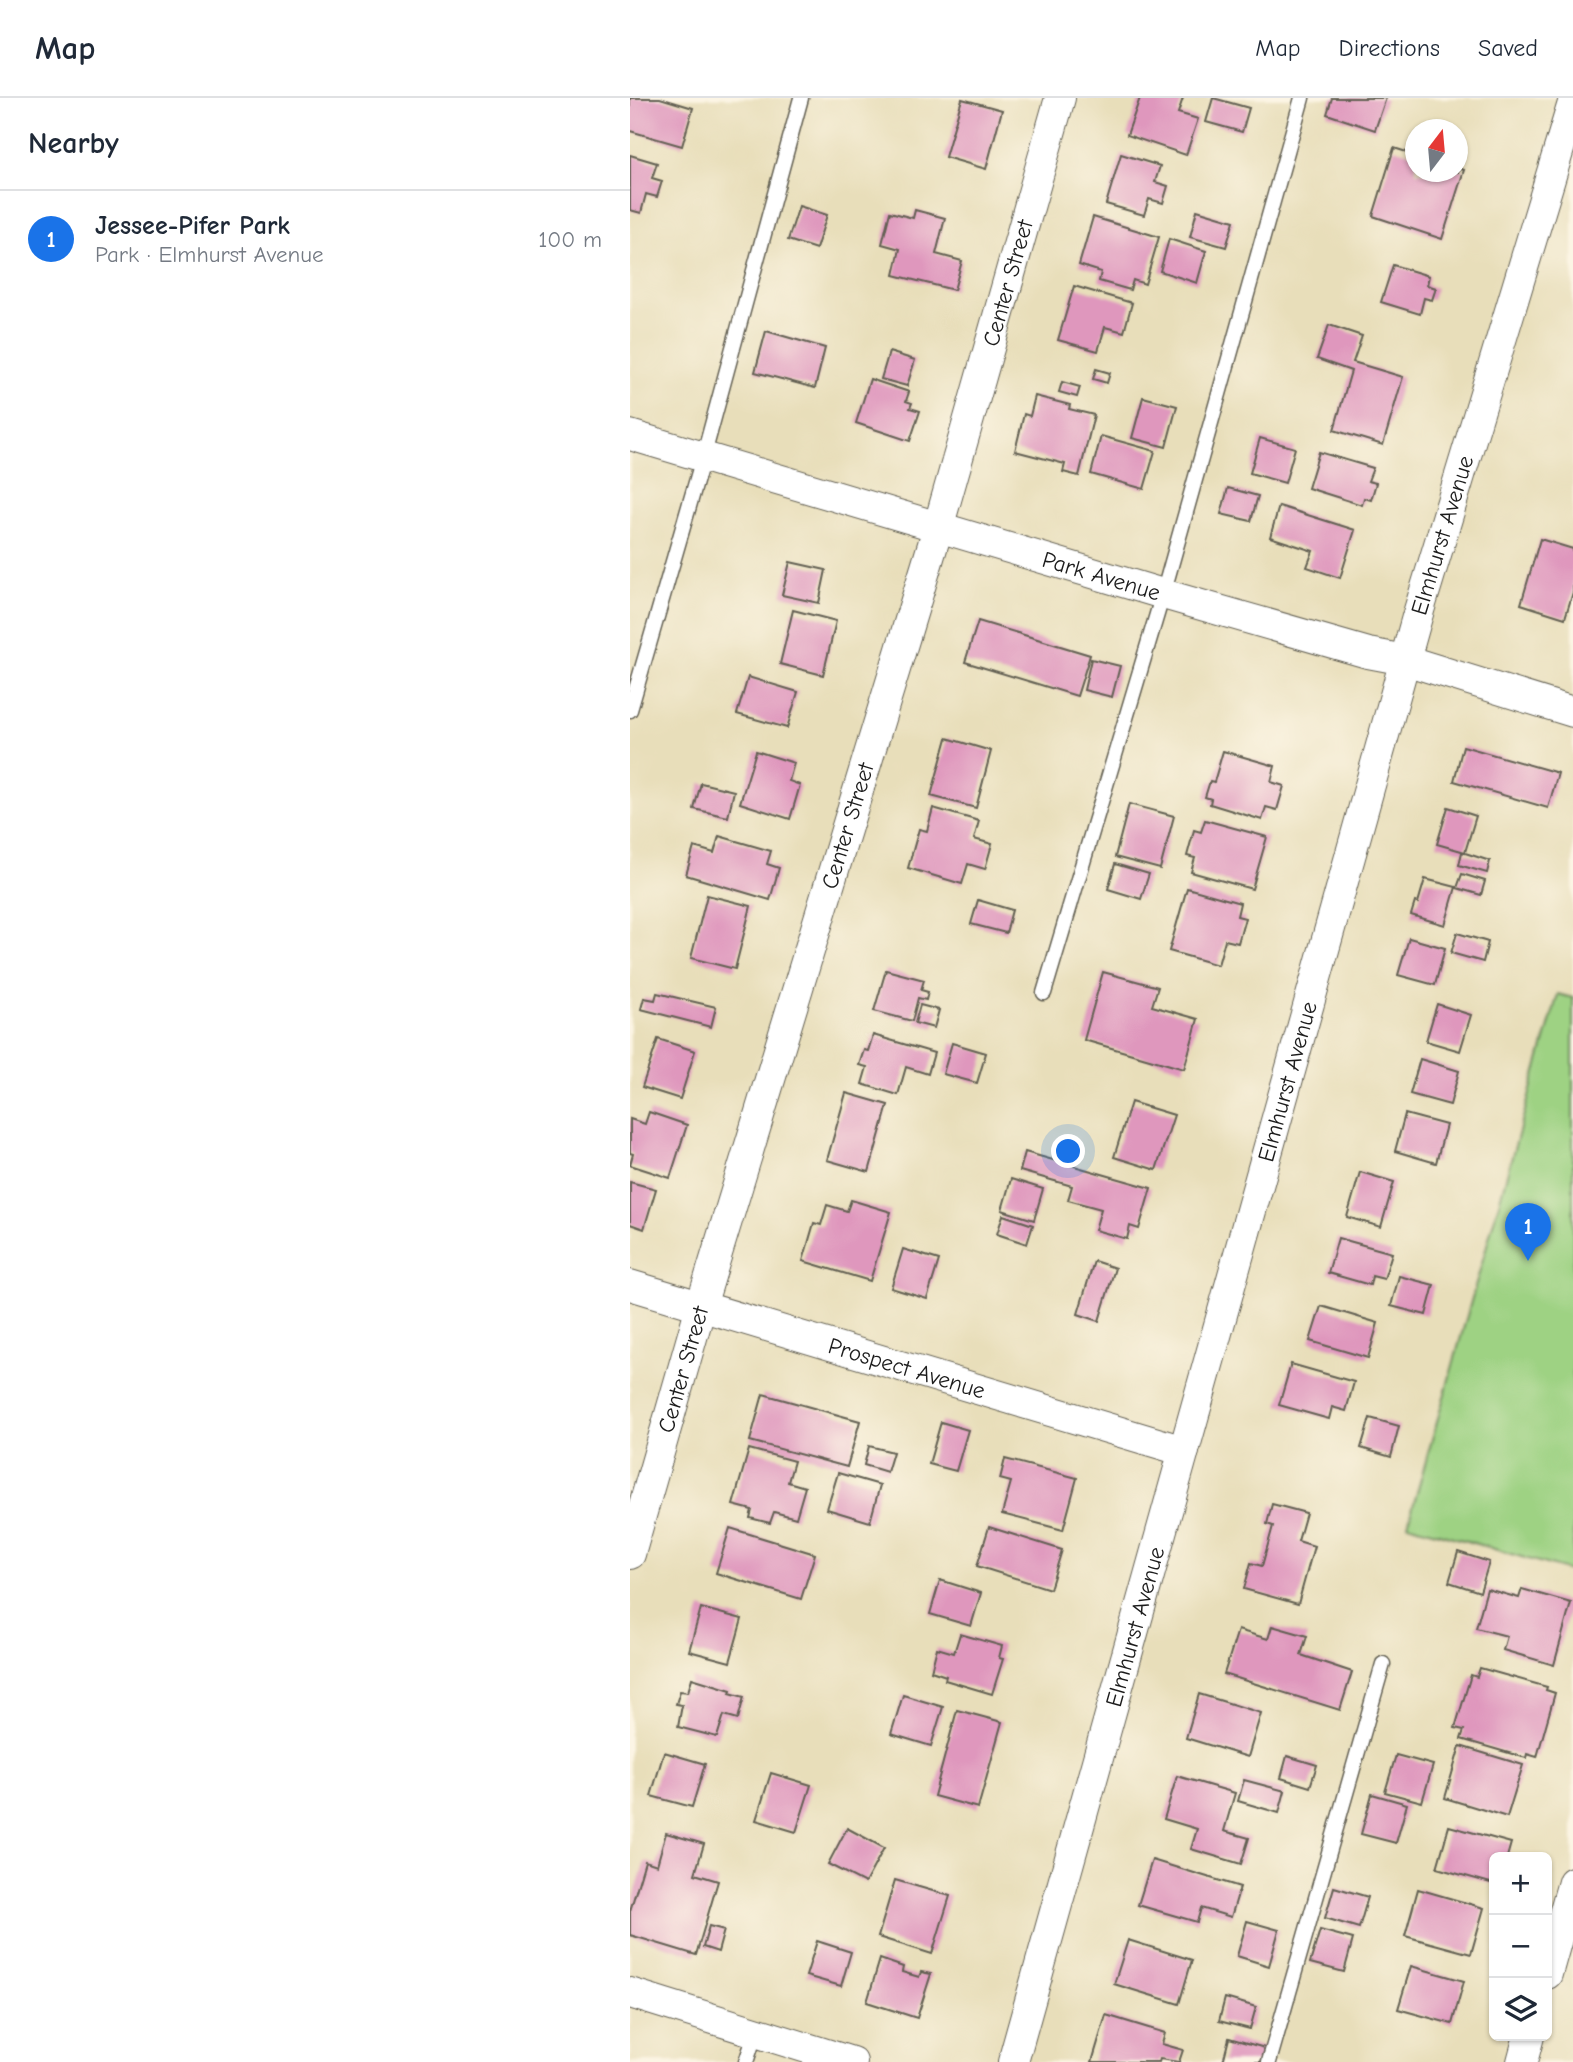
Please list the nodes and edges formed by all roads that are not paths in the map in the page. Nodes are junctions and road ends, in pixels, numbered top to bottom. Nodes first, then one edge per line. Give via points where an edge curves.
1 (802, 98) edge
2 (1060, 98) edge
3 (1301, 98) edge
4 (1573, 103) edge
5 (630, 435) edge
6 (703, 458) junction
7 (938, 528) junction
8 (1163, 594) junction
9 (1405, 660) junction
10 (630, 710) edge
11 (1573, 712) edge
12 (1044, 993) dead end
13 (630, 1285) edge
14 (701, 1306) junction
15 (1184, 1451) junction
16 (630, 1554) edge
17 (1383, 1664) dead end
18 (1573, 1882) edge
19 (1552, 1956) edge
20 (630, 1993) edge
21 (755, 2032) junction
22 (1528, 2041) edge
23 (746, 2062) edge
24 (852, 2062) edge
25 (1013, 2062) edge
26 (1269, 2062) edge
27 (1522, 2062) edge

1 - 6 lane
2 - 7 street, Center Street
3 - 8 lane
4 - 9 street, Elmhurst Avenue
5 - 6 street, Park Avenue
6 - 7 street, Park Avenue
6 - 10 lane
7 - 8 street, Park Avenue
7 - 14 street, Center Street
8 - 9 street, Park Avenue
8 - 12 lane
9 - 11 street, Park Avenue
9 - 15 street, Elmhurst Avenue
13 - 14 street, Prospect Avenue
14 - 15 street, Prospect Avenue
14 - 16 street, Center Street
15 - 25 street, Elmhurst Avenue
17 - 26 lane
18 - 19 street
20 - 21 street
21 - 23 lane
21 - 24 street
22 - 27 street

